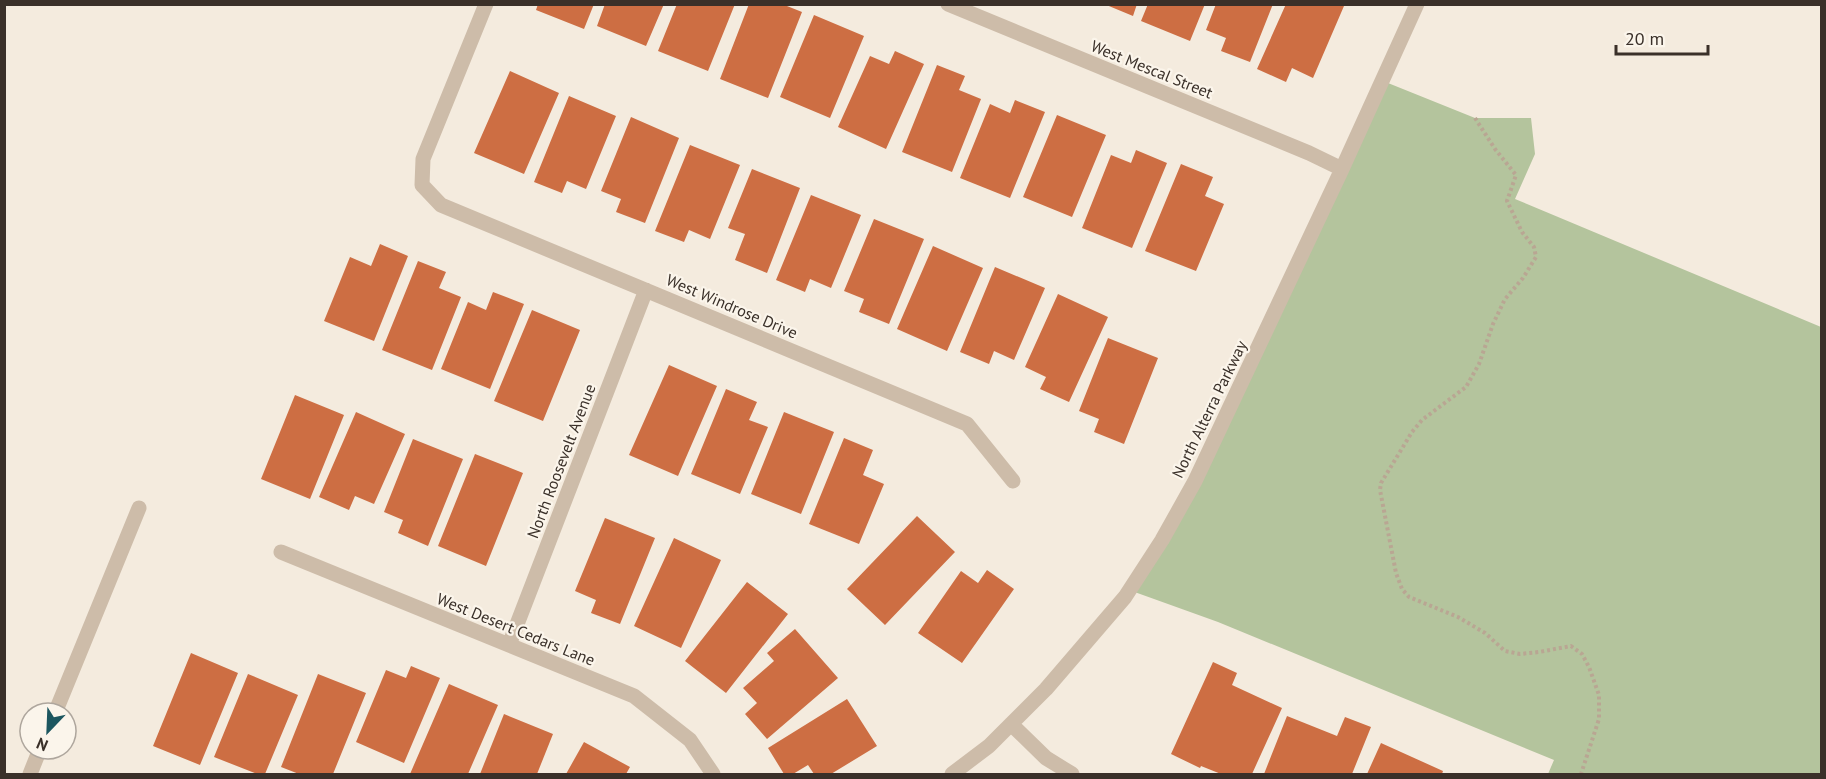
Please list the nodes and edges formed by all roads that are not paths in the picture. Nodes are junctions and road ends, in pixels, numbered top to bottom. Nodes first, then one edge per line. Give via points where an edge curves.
1 (486, 4) edge
2 (948, 4) edge
3 (1417, 4) edge
4 (1342, 169) junction
5 (646, 290) junction
6 (1013, 481) dead end
7 (139, 508) dead end
8 (281, 552) dead end
9 (509, 645) junction
10 (60, 701) edge
11 (1011, 724) junction
12 (713, 774) edge
13 (952, 774) edge
14 (1072, 774) edge

1 - 5 street, West Windrose Drive via 423,159 422,184 441,205
2 - 4 street, West Mescal Street
3 - 4 street, North Alterra Parkway
4 - 11 street, North Alterra Parkway via 1195,481 1162,540 1125,597
5 - 6 street, West Windrose Drive via 967,424
5 - 9 street, North Roosevelt Avenue
7 - 10 street
8 - 9 street, West Desert Cedars Lane
9 - 12 street, West Desert Cedars Lane via 634,696 690,740
11 - 13 street, North Alterra Parkway
11 - 14 street via 1047,758

